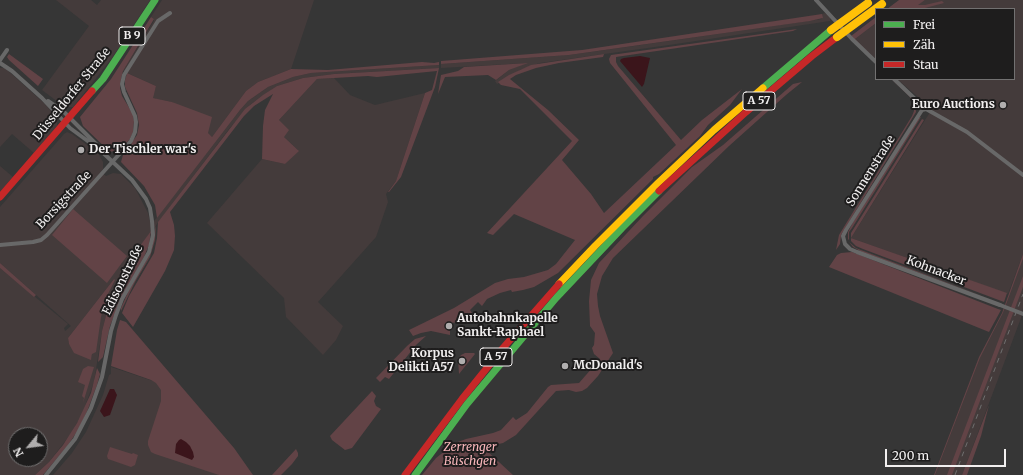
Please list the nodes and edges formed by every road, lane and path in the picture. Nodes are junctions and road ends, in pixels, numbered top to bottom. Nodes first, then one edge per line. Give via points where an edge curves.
1 (155, 0) edge
2 (816, 0) edge
3 (870, 1) edge
4 (885, 2) edge
5 (877, 8) edge
6 (875, 9) edge
7 (170, 13) dead end
8 (7, 50) dead end
9 (875, 61) edge
10 (0, 62) edge
11 (895, 80) edge
12 (922, 110) junction
13 (67, 121) junction
14 (113, 162) junction
15 (1023, 175) edge
16 (0, 197) edge
17 (845, 244) joint
18 (0, 245) edge
19 (1023, 314) edge
20 (46, 475) edge
21 (405, 475) edge
22 (414, 475) edge

1 - 13 main road, Düsseldorfer Straße / B 9 via 103,79
2 - 9 street
3 - 21 main road, A 57, bridge via 792,62 714,130 595,246 503,348
4 - 5 main road, A 57, bridge
6 - 22 main road, A 57, bridge via 797,68 740,116 622,228 556,298 509,353
7 - 14 street, Borsigstraße via 158,21 124,75 122,84 135,116 136,127 131,141
8 - 10 street
10 - 13 street, Edisonstraße via 42,98 64,112
11 - 12 street via 916,99
12 - 15 street via 926,109 967,132
12 - 17 street, Sonnenstraße via 846,230 843,236
13 - 14 street, Edisonstraße
13 - 16 main road, Düsseldorfer Straße / B 9
14 - 18 street, Borsigstraße via 41,240
14 - 20 street, Edisonstraße via 138,186 146,199 152,221 151,244 147,257 116,315 102,377 88,414 75,440
17 - 19 street, Kohnacker, bridge via 857,252

